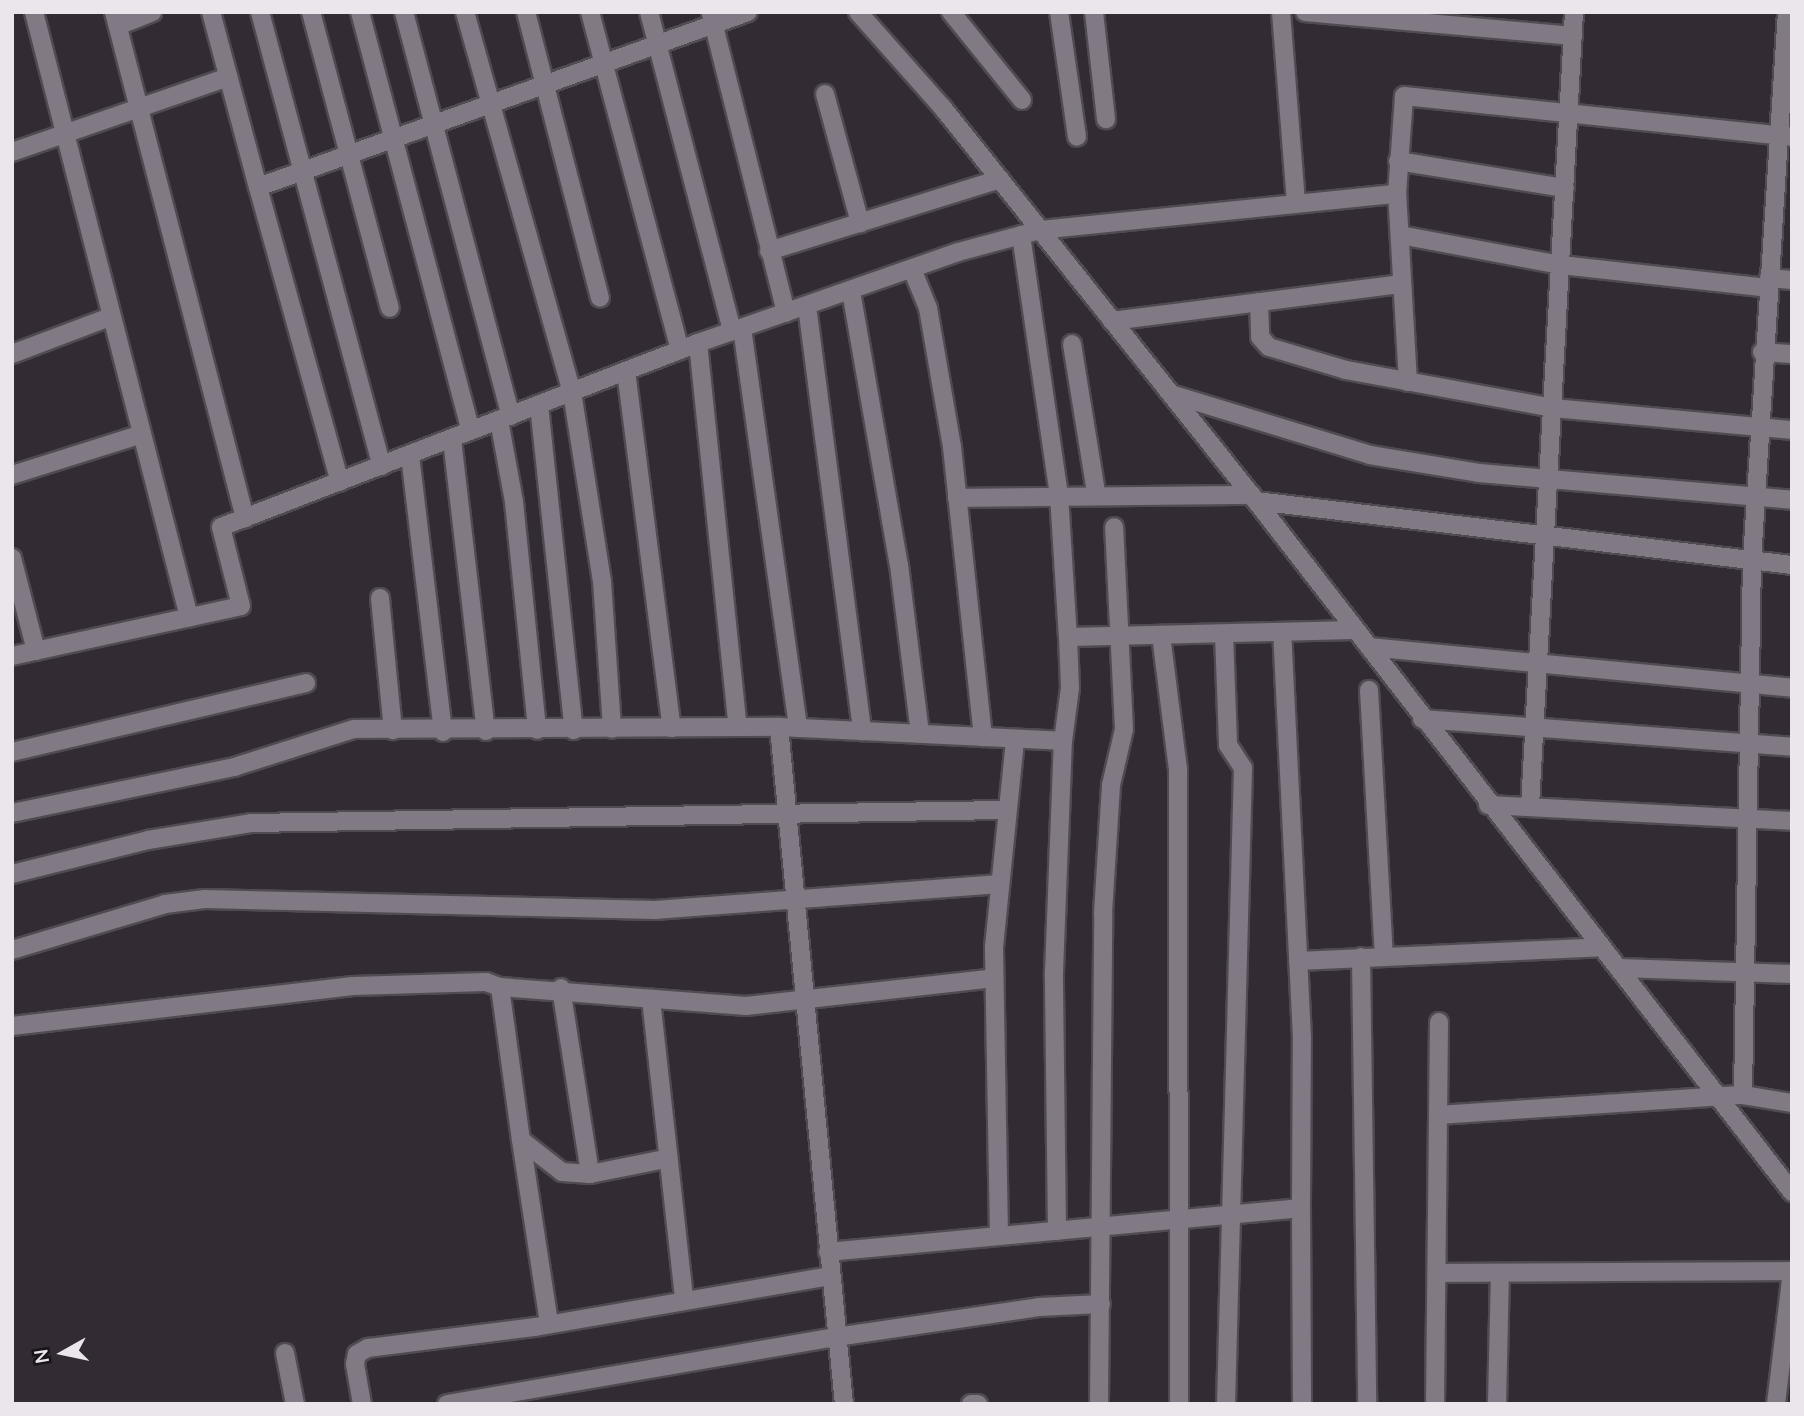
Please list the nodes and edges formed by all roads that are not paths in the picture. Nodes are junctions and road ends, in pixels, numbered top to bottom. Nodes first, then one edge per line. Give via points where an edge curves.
1 (34, 12) edge
2 (152, 12) edge
3 (211, 12) edge
4 (260, 12) edge
5 (311, 12) edge
6 (360, 12) edge
7 (404, 12) edge
8 (465, 12) edge
9 (526, 12) edge
10 (590, 12) edge
11 (649, 12) edge
12 (748, 12) edge
13 (858, 12) edge
14 (951, 12) edge
15 (1059, 12) edge
16 (1094, 12) edge
17 (1281, 12) edge
18 (1305, 12) edge
19 (1574, 12) edge
20 (1787, 12) edge
21 (712, 18) edge
22 (116, 19) edge
23 (1573, 36) junction
24 (657, 44) junction
25 (602, 63) junction
26 (228, 77) junction
27 (543, 84) junction
28 (825, 94) dead end
29 (1022, 100) dead end
30 (490, 102) junction
31 (141, 108) junction
32 (1569, 116) junction
33 (1106, 119) dead end
34 (431, 122) junction
35 (62, 136) junction
36 (393, 136) junction
37 (1785, 136) edge
38 (1077, 137) dead end
39 (348, 151) junction
40 (12, 152) edge
41 (1398, 161) junction
42 (300, 170) junction
43 (1000, 179) junction
44 (258, 187) junction
45 (1565, 188) junction
46 (1397, 194) junction
47 (1296, 204) junction
48 (860, 223) junction
49 (1041, 230) junction
50 (1021, 235) junction
51 (1400, 235) junction
52 (769, 251) junction
53 (1561, 265) junction
54 (912, 269) junction
55 (1792, 280) edge
56 (1768, 283) junction
57 (1402, 284) junction
58 (851, 291) junction
59 (600, 298) dead end
60 (1259, 302) junction
61 (807, 306) junction
62 (390, 308) dead end
63 (786, 313) junction
64 (110, 317) junction
65 (1112, 321) junction
66 (737, 330) junction
67 (698, 343) junction
68 (1072, 344) dead end
69 (680, 350) junction
70 (1762, 352) junction
71 (12, 354) edge
72 (1792, 354) edge
73 (626, 371) junction
74 (1408, 382) junction
75 (572, 392) junction
76 (1171, 394) junction
77 (538, 405) junction
78 (1554, 408) junction
79 (505, 418) junction
80 (1758, 426) junction
81 (1792, 430) edge
82 (471, 432) junction
83 (142, 434) junction
84 (452, 439) junction
85 (410, 455) junction
86 (382, 466) junction
87 (12, 475) edge
88 (1548, 479) junction
89 (340, 482) junction
90 (1096, 494) junction
91 (1059, 495) junction
92 (1756, 497) junction
93 (957, 498) junction
94 (1254, 498) junction
95 (1792, 500) edge
96 (245, 518) junction
97 (1114, 527) dead end
98 (1546, 539) junction
99 (12, 558) edge
100 (1752, 560) junction
101 (1792, 565) edge
102 (380, 598) dead end
103 (190, 618) junction
104 (1355, 630) junction
105 (1282, 632) junction
106 (1224, 634) junction
107 (1161, 635) junction
108 (1068, 637) junction
109 (1119, 637) junction
110 (1369, 647) junction
111 (36, 651) junction
112 (12, 656) edge
113 (1536, 663) junction
114 (306, 683) dead end
115 (1747, 685) junction
116 (1792, 688) edge
117 (1369, 690) dead end
118 (1422, 719) junction
119 (1534, 726) junction
120 (738, 727) junction
121 (779, 727) junction
122 (672, 728) junction
123 (797, 728) junction
124 (612, 729) junction
125 (393, 730) junction
126 (537, 730) junction
127 (574, 730) junction
128 (486, 731) junction
129 (862, 731) junction
130 (443, 732) junction
131 (920, 734) junction
132 (983, 737) junction
133 (1015, 739) junction
134 (1063, 741) junction
135 (1745, 741) junction
136 (1792, 747) edge
137 (12, 752) edge
138 (1488, 805) junction
139 (1530, 806) junction
140 (1006, 810) junction
141 (12, 813) edge
142 (787, 814) junction
143 (1745, 817) junction
144 (1792, 821) edge
145 (12, 874) edge
146 (1000, 884) junction
147 (795, 897) junction
148 (1602, 947) junction
149 (12, 950) edge
150 (1384, 956) junction
151 (1361, 957) junction
152 (1298, 961) junction
153 (1620, 968) junction
154 (1744, 970) junction
155 (1792, 974) edge
156 (994, 978) junction
157 (500, 987) junction
158 (562, 988) junction
159 (804, 996) junction
160 (651, 999) junction
161 (1439, 1022) dead end
162 (12, 1026) edge
163 (1743, 1095) junction
164 (1715, 1096) junction
165 (1792, 1102) edge
166 (1438, 1115) junction
167 (521, 1140) junction
168 (665, 1159) junction
169 (590, 1174) junction
170 (1784, 1175) edge
171 (1792, 1192) edge
172 (1301, 1208) junction
173 (1235, 1214) junction
174 (1180, 1219) junction
175 (1102, 1226) junction
176 (1057, 1230) junction
177 (999, 1236) junction
178 (828, 1252) junction
179 (1792, 1272) edge
180 (1440, 1273) junction
181 (1500, 1274) junction
182 (830, 1276) junction
183 (684, 1299) junction
184 (1101, 1304) junction
185 (549, 1324) junction
186 (836, 1337) junction
187 (285, 1353) dead end
188 (295, 1404) edge
189 (362, 1404) edge
190 (447, 1404) edge
191 (844, 1404) edge
192 (971, 1404) edge
193 (978, 1404) edge
194 (1099, 1404) edge
195 (1179, 1404) edge
196 (1226, 1404) edge
197 (1302, 1404) edge
198 (1367, 1404) edge
199 (1435, 1404) edge
200 (1497, 1404) edge
201 (1776, 1404) edge

1 - 35 street
2 - 22 street
3 - 26 street
4 - 42 street
5 - 39 street
6 - 36 street
7 - 34 street
8 - 30 street
9 - 27 street
10 - 25 street
11 - 24 street
12 - 21 street
13 - 43 street
14 - 29 street
15 - 38 street
16 - 33 street
17 - 47 street
18 - 23 street
19 - 23 street
20 - 37 street
21 - 24 street
21 - 52 street
22 - 31 street
23 - 32 street
24 - 25 street
24 - 66 street
25 - 27 street
25 - 69 street
26 - 31 street
26 - 44 street
27 - 30 street
27 - 59 street
28 - 48 street
30 - 34 street
30 - 75 street
31 - 35 street
31 - 96 street
32 - 37 street
32 - 41 street via 1407,94 1402,100
32 - 45 street
34 - 36 street
34 - 79 street
35 - 40 street
35 - 64 street
36 - 39 street
36 - 82 street
37 - 56 street
39 - 42 street
39 - 62 street
41 - 45 street
41 - 46 street
42 - 44 street
42 - 86 street
43 - 48 street
43 - 49 street
44 - 89 street
45 - 53 street
46 - 47 street
46 - 51 street
47 - 49 street
48 - 52 street
49 - 50 street
49 - 65 street
50 - 54 street
50 - 91 street
51 - 53 street
51 - 57 street
52 - 63 street
53 - 56 street
53 - 78 street
54 - 58 street
54 - 93 street via 939,358
55 - 56 street
56 - 70 street
57 - 60 street
57 - 74 street
58 - 61 street
58 - 131 street via 899,565
60 - 65 street
60 - 74 street via 1260,337 1269,347
61 - 63 street
61 - 129 street
63 - 66 street
64 - 71 street
64 - 83 street
65 - 76 street
66 - 67 street
66 - 123 street
67 - 69 street
67 - 120 street
68 - 90 street
69 - 73 street
70 - 72 street
70 - 80 street
73 - 75 street
73 - 122 street
74 - 78 street
75 - 77 street
75 - 124 street via 602,581
76 - 88 street via 1370,455
76 - 94 street
77 - 79 street
77 - 127 street
78 - 80 street
78 - 88 street
79 - 82 street
79 - 126 street
80 - 81 street
80 - 92 street
82 - 84 street
83 - 87 street
83 - 103 street
84 - 85 street
84 - 128 street
85 - 86 street
85 - 130 street
86 - 89 street
88 - 92 street
88 - 98 street
89 - 96 street
90 - 91 street
90 - 94 street
91 - 93 street
91 - 108 street
92 - 95 street
92 - 100 street
93 - 132 street
94 - 98 street
94 - 104 street
96 - 103 street via 221,527 241,606
97 - 109 street
98 - 100 street
98 - 113 street
99 - 111 street
100 - 101 street
100 - 115 street
102 - 125 street
103 - 111 street
104 - 105 street
104 - 110 street
105 - 106 street
105 - 152 street
106 - 107 street
106 - 173 street via 1228,745 1243,768 1234,1004
107 - 109 street
107 - 174 street via 1178,769
108 - 109 street
108 - 134 street via 1070,688
109 - 175 street via 1124,729 1111,785 1103,913
110 - 113 street
110 - 118 street
111 - 112 street
113 - 115 street
113 - 119 street
114 - 137 street
115 - 116 street
115 - 135 street
117 - 150 street
118 - 119 street
118 - 138 street
119 - 135 street
119 - 139 street
120 - 121 street
120 - 122 street
121 - 123 street
121 - 142 street
122 - 124 street
123 - 129 street
124 - 127 street
125 - 130 street
125 - 141 street via 354,729 234,767
126 - 127 street
126 - 128 street
128 - 130 street
129 - 131 street
131 - 132 street
132 - 133 street
133 - 134 street
133 - 140 street
134 - 176 street via 1054,972
135 - 136 street
135 - 143 street
138 - 139 street
138 - 148 street
139 - 143 street
140 - 142 street
140 - 146 street
142 - 145 street via 626,821 251,823 148,840
142 - 147 street
143 - 144 street
143 - 154 street
146 - 147 street
146 - 156 street
147 - 149 street via 655,910 205,899 165,904
147 - 159 street
148 - 150 street
148 - 153 street
150 - 151 street
151 - 152 street
151 - 198 street
152 - 172 street
153 - 154 street
153 - 164 street
154 - 155 street
154 - 163 street
156 - 159 street
156 - 177 street
157 - 158 street
157 - 162 street via 486,982 353,986
157 - 167 street
158 - 160 street
158 - 169 street
159 - 160 street via 746,1006
159 - 178 street
160 - 168 street
161 - 166 street
163 - 164 street
163 - 165 street
164 - 166 street
164 - 170 street
166 - 180 street
167 - 169 street via 549,1167
167 - 185 street
168 - 169 street
168 - 183 street
170 - 171 street
172 - 173 street
172 - 197 street
173 - 174 street
173 - 196 street
174 - 175 street
174 - 195 street
175 - 176 street
175 - 184 street
176 - 177 street
177 - 178 street
178 - 182 street
179 - 181 street
179 - 201 street
180 - 181 street
180 - 199 street
181 - 200 street
182 - 183 street
182 - 186 street
183 - 185 street
184 - 186 street via 1039,1307
184 - 194 street
185 - 189 street via 368,1348 357,1354 355,1364
186 - 190 street
186 - 191 street
187 - 188 street
192 - 193 street

